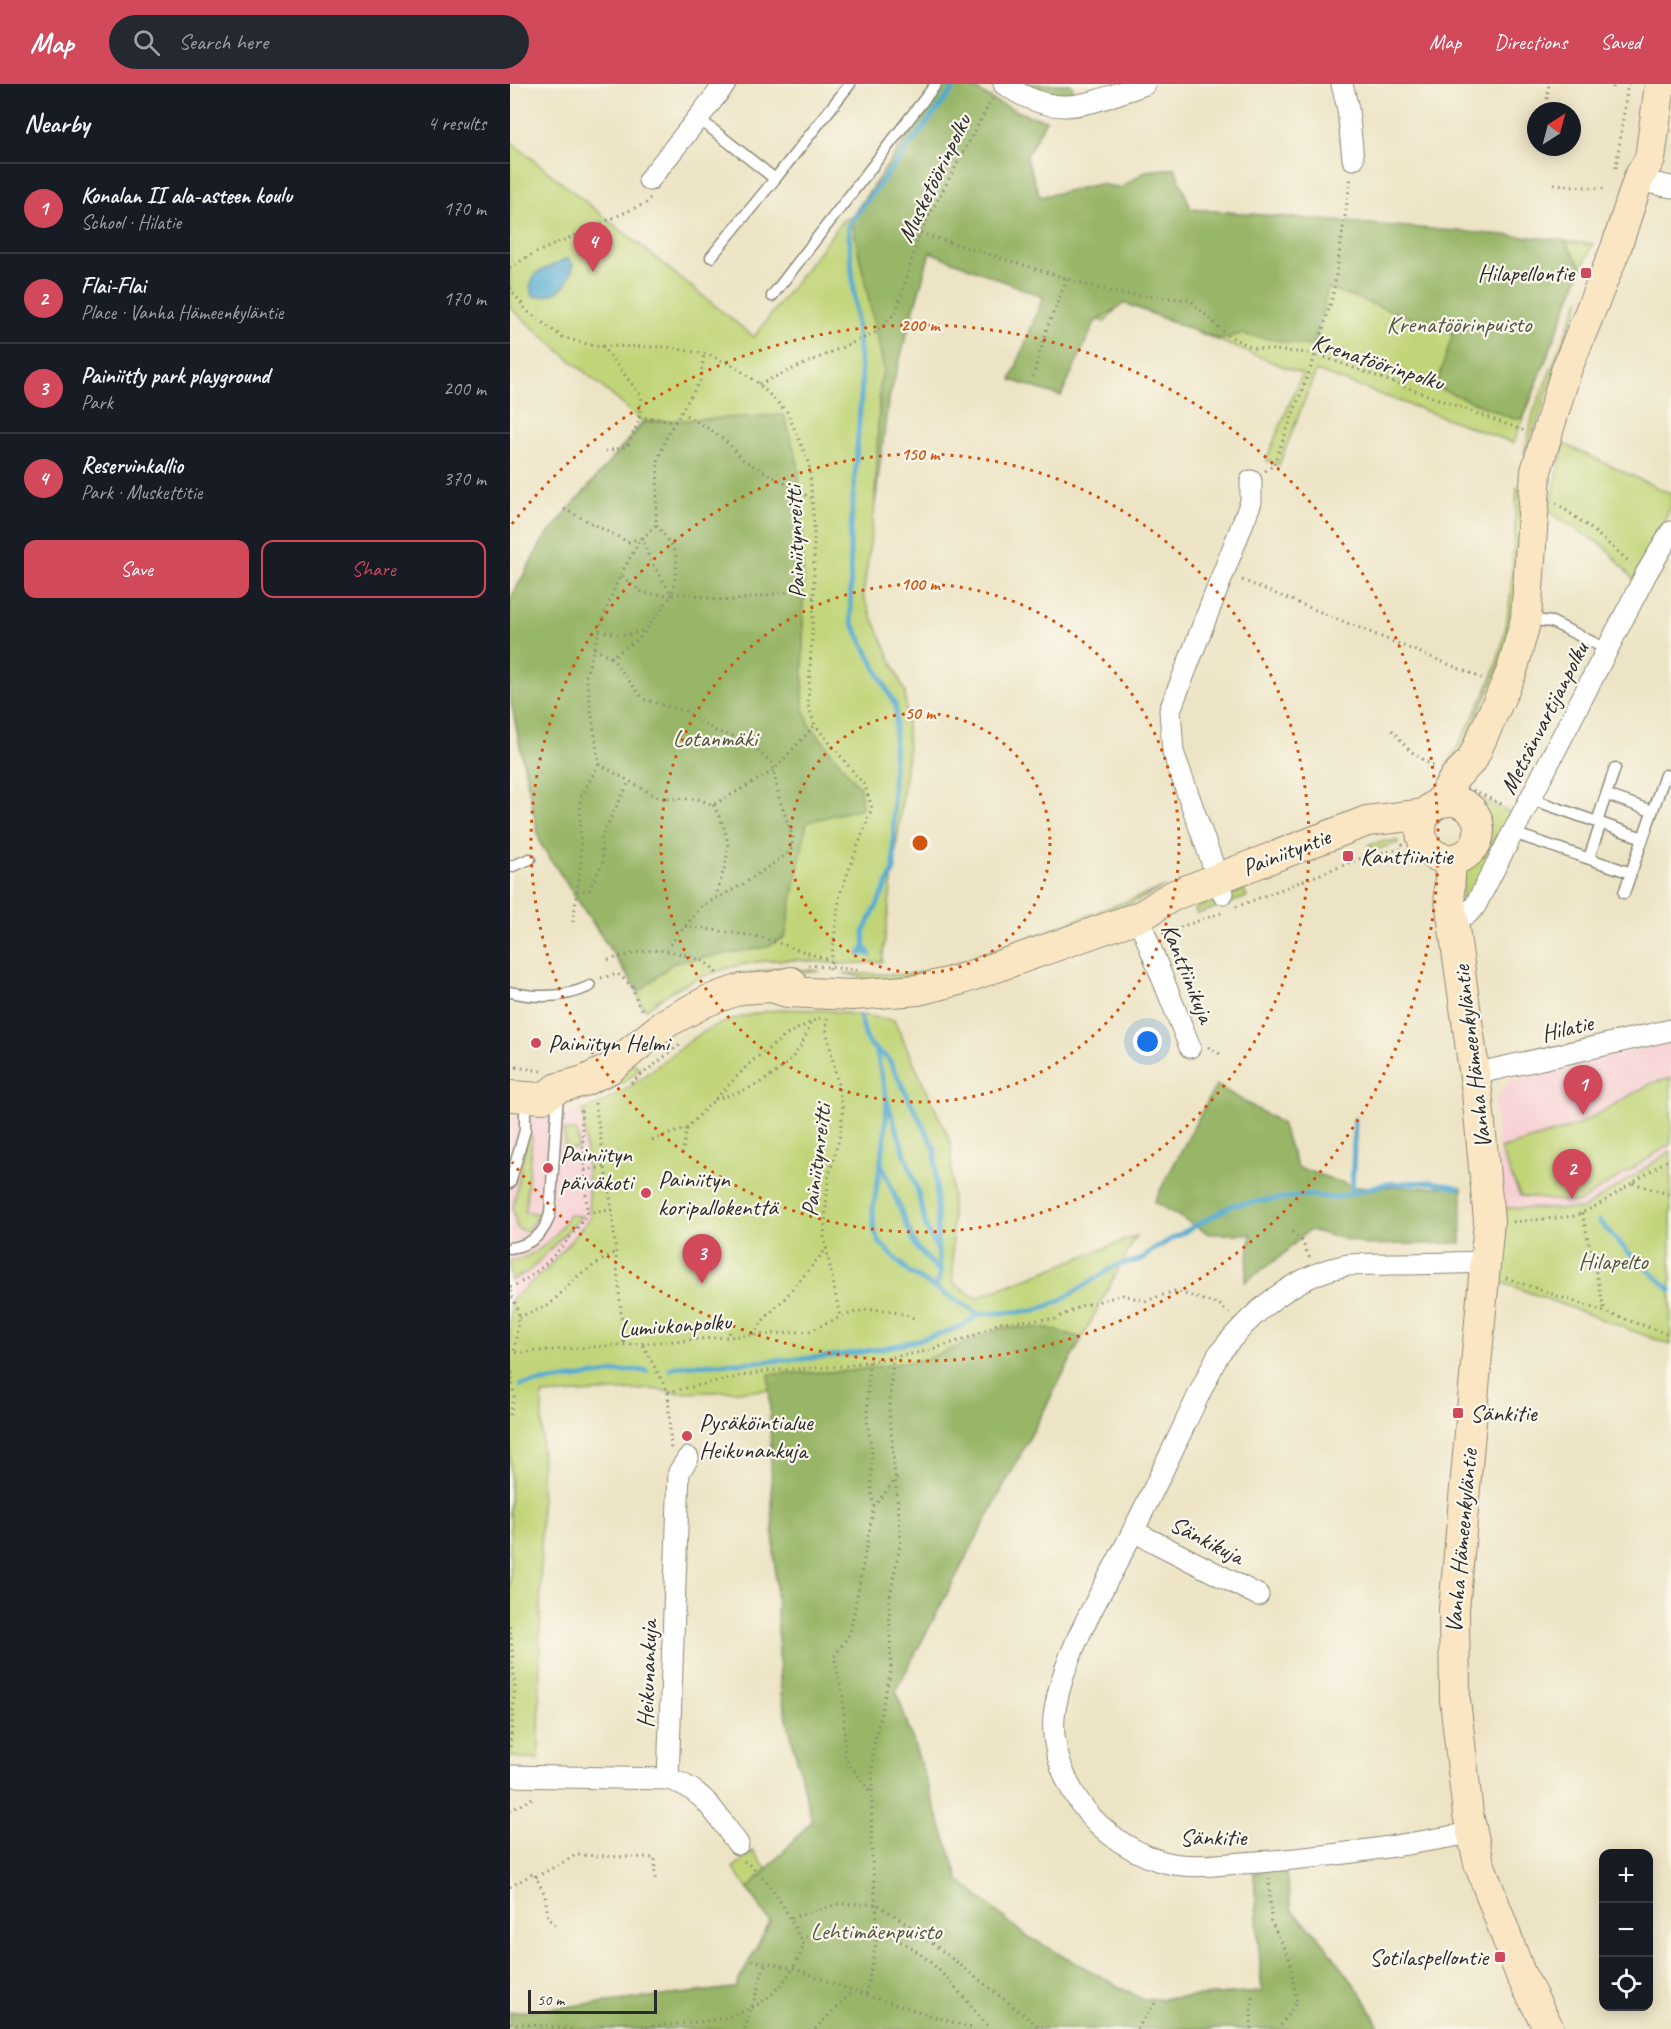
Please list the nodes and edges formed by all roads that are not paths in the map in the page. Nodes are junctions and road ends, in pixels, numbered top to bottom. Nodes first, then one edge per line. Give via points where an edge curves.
1 (725, 84) edge
2 (850, 84) edge
3 (936, 84) edge
4 (1145, 84) edge
5 (1342, 84) edge
6 (1645, 84) edge
7 (1660, 84) edge
8 (1000, 89) edge
9 (698, 118) junction
10 (1353, 159) road end
11 (776, 179) junction
12 (1630, 179) junction
13 (649, 180) road end
14 (1671, 187) edge
15 (711, 257) dead end
16 (772, 296) dead end
17 (1251, 481) dead end
18 (1671, 532) edge
19 (1527, 619) junction
20 (1608, 651) junction
21 (1472, 760) junction
22 (1615, 768) dead end
23 (1665, 775) dead end
24 (1607, 795) junction
25 (1475, 801) junction
26 (1652, 811) junction
27 (1522, 815) junction
28 (1599, 822) junction
29 (1422, 826) junction
30 (1642, 837) junction
31 (1589, 858) junction
32 (530, 859) dead end
33 (1452, 859) junction
34 (510, 867) edge
35 (1631, 873) junction
36 (1221, 885) junction
37 (1624, 893) dead end
38 (1453, 918) junction
39 (1150, 921) junction
40 (590, 986) road end
41 (510, 992) edge
42 (1671, 1030) edge
43 (1191, 1047) dead end
44 (1474, 1074) junction
45 (510, 1079) edge
46 (557, 1101) junction
47 (518, 1104) edge
48 (510, 1183) edge
49 (510, 1248) edge
50 (1495, 1270) junction
51 (679, 1463) road end
52 (1133, 1531) junction
53 (1258, 1595) dead end
54 (510, 1776) edge
55 (668, 1779) junction
56 (1472, 1833) junction
57 (738, 1851) road end
58 (1549, 2029) edge

1 - 9 street
2 - 11 lane
3 - 16 lane
4 - 8 street via 1082,106 1042,104
5 - 10 street
6 - 12 street
7 - 12 street via 1650,159
9 - 11 lane
9 - 13 street
11 - 15 lane
12 - 14 street
12 - 19 street via 1616,248 1567,368 1536,471
17 - 36 street via 1251,502 1170,710 1173,752
18 - 20 street, Metsänvartijanpolku
19 - 20 lane via 1552,622
19 - 21 street via 1512,671
20 - 27 street, Metsänvartijanpolku
21 - 25 street
21 - 29 street via 1455,777
22 - 24 lane
23 - 26 lane
24 - 26 lane
24 - 28 lane
25 - 29 street via 1452,801
25 - 33 street via 1477,840 1466,854
26 - 30 lane
27 - 28 lane
27 - 31 lane
27 - 38 street, Metsänvartijanpolku via 1475,906 1467,914
28 - 30 lane
28 - 31 lane
29 - 33 street via 1432,853
29 - 36 street, Painiityntie via 1366,821
30 - 35 lane
31 - 35 lane
32 - 34 lane
33 - 38 street, Vanha Hämeenkyläntie via 1449,893
35 - 37 lane
36 - 39 street, Painiityntie via 1166,898
38 - 44 street, Vanha Hämeenkyläntie
39 - 43 street, Kanttiinikuja
39 - 46 street, Painiityntie via 918,990 829,994 787,992 771,987 741,989 707,1001 666,1023 609,1069
40 - 41 lane via 531,997
42 - 44 street, Hilatie
44 - 50 street, Vanha Hämeenkyläntie
45 - 46 street via 547,1082
46 - 47 street, Painiityntie via 543,1098
46 - 49 lane via 547,1226 527,1244
47 - 48 lane via 525,1130
50 - 52 street, Sänkitie via 1346,1265 1316,1275 1267,1304 1242,1325 1218,1355
50 - 56 street, Vanha Hämeenkyläntie via 1452,1642
51 - 55 street, Heikunankuja
52 - 53 street, Sänkikuja
52 - 56 street, Sänkitie via 1071,1654 1054,1711 1053,1732 1067,1781 1080,1804 1110,1835 1134,1851 1163,1862 1202,1866 1341,1855
54 - 55 street
55 - 57 street via 687,1784 703,1796
56 - 58 street, Vanha Hämeenkyläntie via 1479,1863 1520,1973

